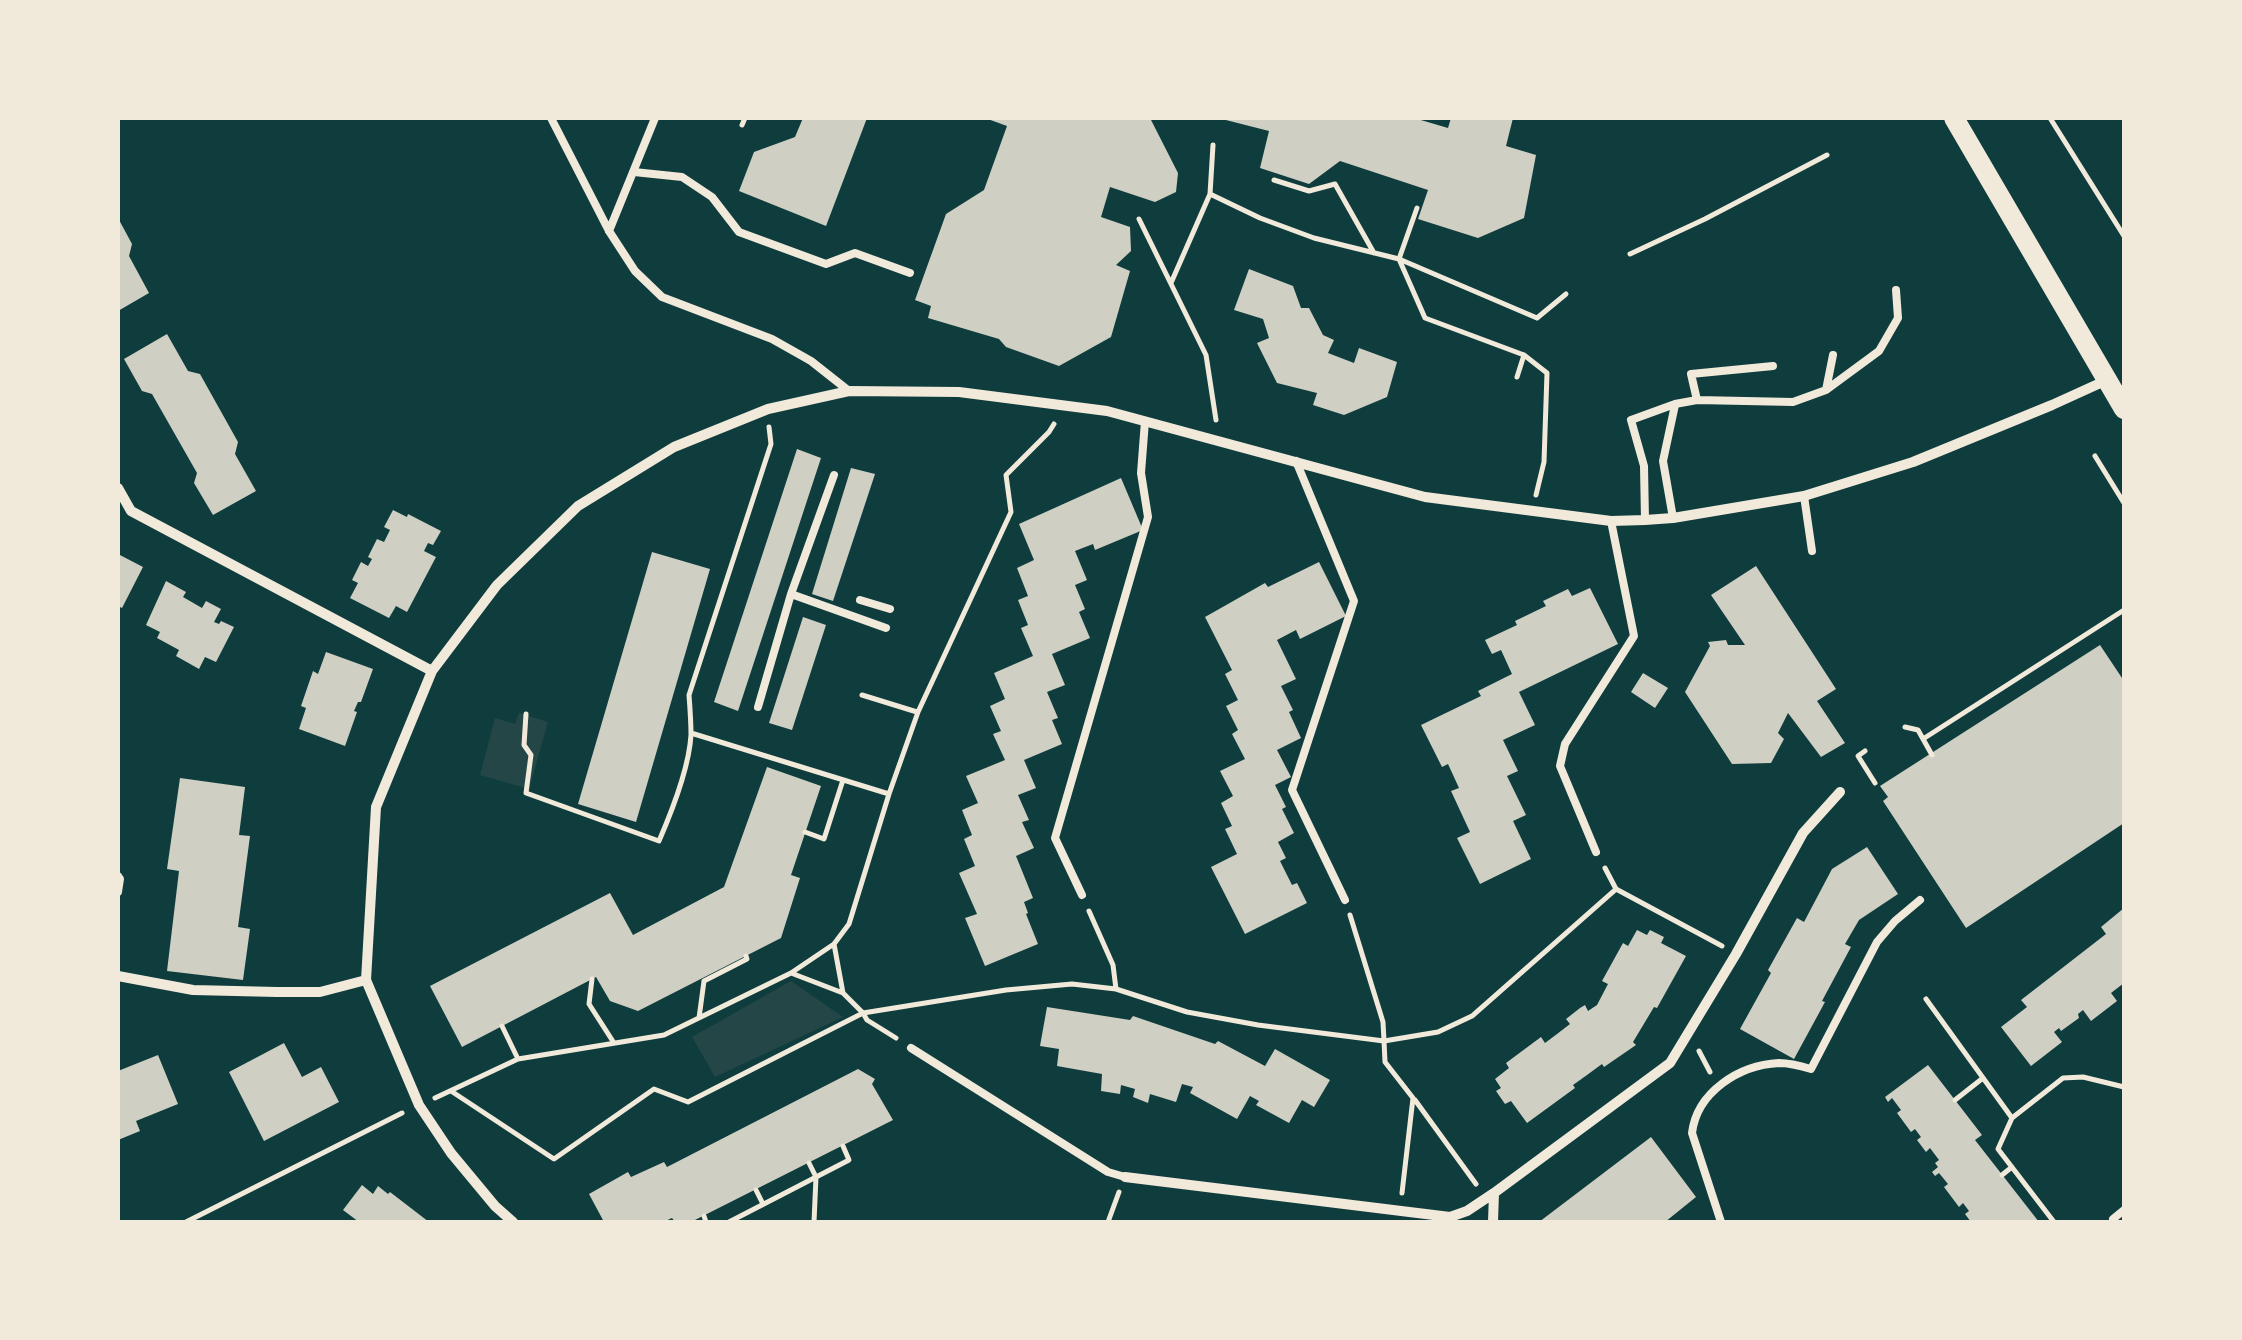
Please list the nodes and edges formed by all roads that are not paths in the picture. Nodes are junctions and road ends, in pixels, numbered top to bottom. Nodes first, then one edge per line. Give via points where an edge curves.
1 (551, 118) edge
2 (654, 118) edge
3 (1954, 118) edge
4 (634, 172) junction
5 (609, 231) junction
6 (910, 273) dead end
7 (1896, 290) dead end
8 (1832, 355) dead end
9 (1772, 366) dead end
10 (2107, 380) junction
11 (1826, 390) junction
12 (850, 391) junction
13 (1697, 400) junction
14 (1675, 404) junction
15 (2124, 409) edge
16 (1145, 421) junction
17 (1296, 461) junction
18 (834, 475) dead end
19 (118, 488) edge
20 (1804, 496) junction
21 (1673, 518) junction
22 (1611, 520) junction
23 (1646, 520) junction
24 (1812, 551) dead end
25 (791, 594) junction
26 (860, 600) dead end
27 (890, 608) dead end
28 (886, 628) dead end
29 (432, 671) junction
30 (758, 707) dead end
31 (1840, 792) dead end
32 (1596, 852) road end
33 (118, 876) edge
34 (118, 892) edge
35 (1082, 895) road end
36 (1345, 900) road end
37 (1920, 900) dead end
38 (118, 976) edge
39 (366, 980) junction
40 (910, 1048) road end
41 (1124, 1177) joint
42 (1490, 1195) junction
43 (2124, 1210) edge
44 (1398, 1211) junction
45 (513, 1222) edge
46 (1408, 1222) edge
47 (1494, 1222) edge
48 (1720, 1222) edge
49 (2115, 1222) edge

1 - 5 lane
2 - 4 lane
3 - 10 main road
4 - 5 lane
4 - 6 lane via 682,177 712,197 739,232 826,264 854,253
5 - 12 lane via 662,297 772,339
7 - 11 lane via 1898,318 1880,351
8 - 11 lane
9 - 13 lane via 1691,374
10 - 15 main road
10 - 20 street via 1914,462
11 - 13 lane via 1793,402
12 - 16 street via 959,392
12 - 29 street via 768,410 674,448 578,506 497,585
13 - 14 lane
14 - 21 lane via 1663,461
14 - 23 lane via 1631,420 1644,466
16 - 17 street
16 - 35 lane via 1141,474 1148,516 1056,838
17 - 22 street via 1424,497
17 - 36 lane via 1354,600 1292,790
18 - 25 lane
19 - 29 street via 131,511
20 - 21 street
20 - 24 lane
21 - 23 street
22 - 23 street
22 - 32 lane via 1634,636 1565,744 1560,766
25 - 28 lane
25 - 30 lane
26 - 27 lane
29 - 39 street via 376,807
31 - 42 street via 1803,832 1670,1063
33 - 34 lane
37 - 48 lane via 1877,942 1811,1069 1754,1066 1718,1087 1700,1107 1692,1133
38 - 39 street via 193,990 320,992
39 - 45 street via 419,1105
40 - 41 lane
41 - 44 street
42 - 44 street via 1450,1217
42 - 47 street
43 - 49 lane
44 - 46 street

